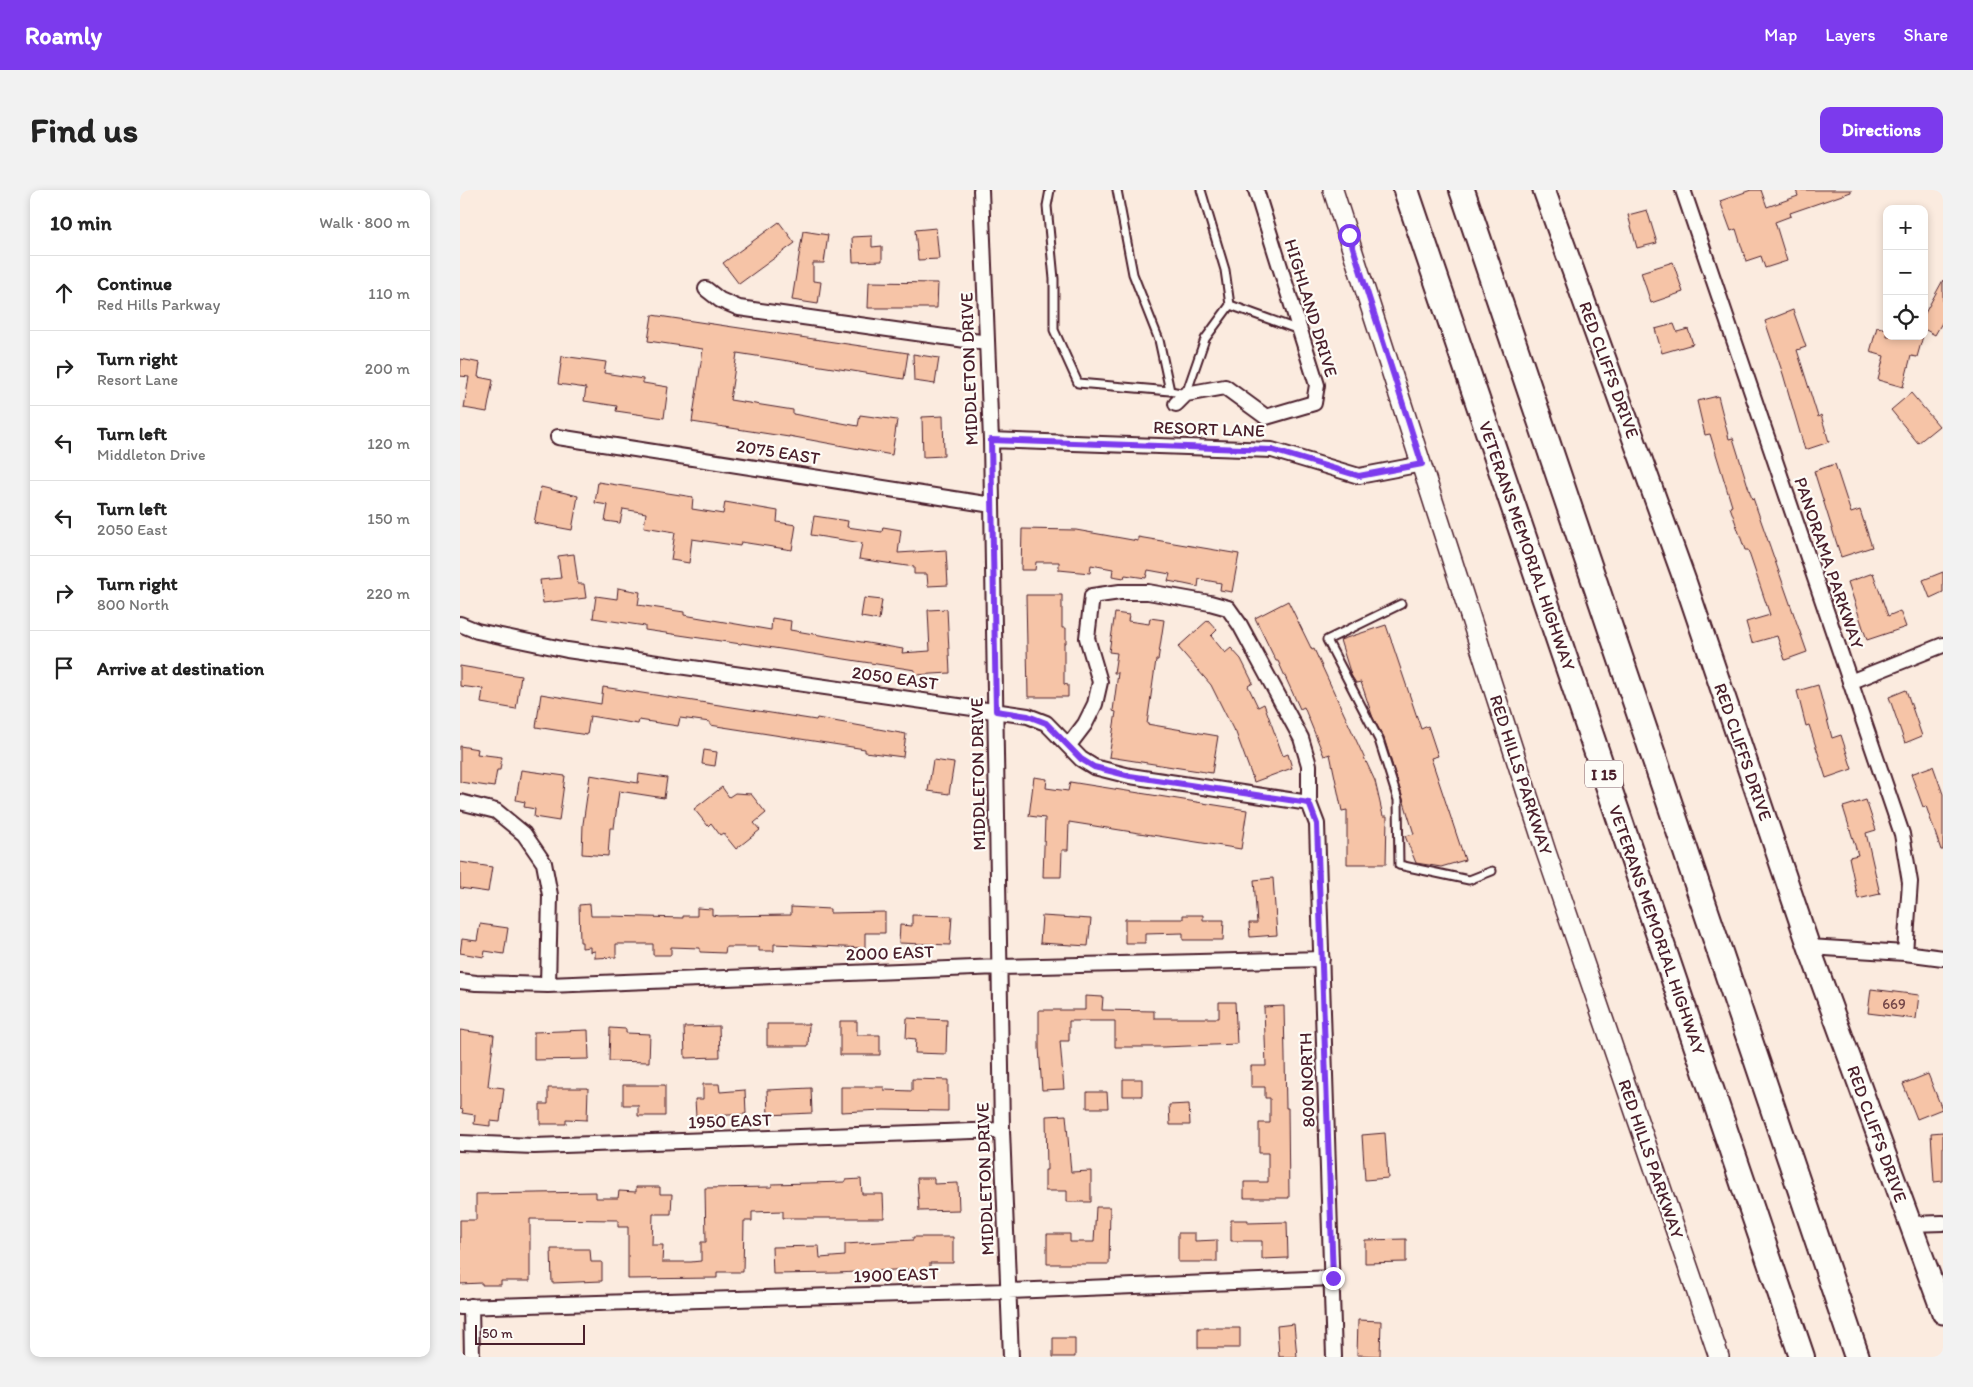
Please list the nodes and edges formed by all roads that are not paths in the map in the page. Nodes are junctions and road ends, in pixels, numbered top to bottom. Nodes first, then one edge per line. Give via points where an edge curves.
1 (981, 190) edge
2 (1050, 190) edge
3 (1117, 190) edge
4 (1201, 190) edge
5 (1256, 190) edge
6 (1333, 190) edge
7 (1406, 190) edge
8 (1462, 190) edge
9 (1544, 190) edge
10 (1683, 190) edge
11 (706, 289) dead end
12 (1230, 305) junction
13 (1299, 330) junction
14 (987, 343) junction
15 (1177, 396) junction
16 (558, 437) dead end
17 (991, 440) junction
18 (1422, 464) junction
19 (992, 505) junction
20 (1401, 604) dead end
21 (460, 624) edge
22 (1943, 644) edge
23 (1850, 682) junction
24 (996, 711) junction
25 (1069, 745) junction
26 (460, 802) edge
27 (1309, 803) junction
28 (1492, 871) dead end
29 (1810, 947) junction
30 (1905, 953) junction
31 (1943, 958) edge
32 (1322, 959) junction
33 (999, 967) junction
34 (460, 981) edge
35 (548, 985) junction
36 (1002, 1130) junction
37 (460, 1143) edge
38 (1943, 1223) edge
39 (1910, 1224) junction
40 (1333, 1278) junction
41 (1008, 1291) junction
42 (465, 1307) edge
43 (1943, 1313) edge
44 (472, 1357) edge
45 (1011, 1357) edge
46 (1334, 1357) edge
47 (1719, 1357) edge
48 (1802, 1357) edge
49 (1857, 1357) edge

1 - 14 street, MIDDLETON DRIVE
2 - 15 lane via 1047,206 1054,279 1054,330 1078,383
3 - 15 lane via 1133,274
4 - 12 lane via 1225,270
5 - 13 street, HIGHLAND DRIVE
6 - 18 main road, RED HILLS PARKWAY
7 - 48 highway, VETERANS MEMORIAL HIGHWAY / I 15
8 - 49 highway
9 - 29 main road, RED CLIFFS DRIVE via 1685,581
10 - 23 street, PANORAMA PARKWAY
11 - 14 street via 720,300 739,308
12 - 13 lane
12 - 15 lane via 1205,339
13 - 15 street, HIGHLAND DRIVE via 1317,385 1314,403 1266,417 1225,387
14 - 17 street, MIDDLETON DRIVE
16 - 19 street, 2075 EAST
17 - 18 street, RESORT LANE via 1272,450 1359,476
17 - 19 street, MIDDLETON DRIVE
18 - 47 main road, RED HILLS PARKWAY via 1546,852
19 - 24 street, MIDDLETON DRIVE
20 - 28 lane via 1327,640 1382,748 1398,800 1399,864 1469,880
21 - 24 street, 2050 EAST via 477,631 567,650
22 - 23 street
23 - 30 street, PANORAMA PARKWAY via 1902,834 1910,882
24 - 25 street, 2050 EAST via 1028,716 1046,723
24 - 33 street, MIDDLETON DRIVE
25 - 27 street, 2050 EAST via 1081,759 1094,767 1130,776
25 - 27 street, 800 NORTH via 1095,704 1100,682 1087,638 1092,596 1148,592 1210,603 1228,608 1240,625 1301,738 1309,765
26 - 35 street via 496,811 524,834 544,863 550,895
27 - 32 street, 800 NORTH via 1317,824
29 - 30 street
29 - 39 main road, RED CLIFFS DRIVE
30 - 31 street
32 - 33 street, 2000 EAST
32 - 40 street, 800 NORTH
33 - 35 street, 2000 EAST
33 - 36 street, MIDDLETON DRIVE
34 - 35 street, 2000 EAST
36 - 37 street, 1950 EAST via 534,1146
36 - 41 street, MIDDLETON DRIVE
38 - 39 street
39 - 43 main road, RED CLIFFS DRIVE
40 - 41 street, 1900 EAST
40 - 46 street, 800 NORTH
41 - 42 street, 1900 EAST
41 - 45 street, MIDDLETON DRIVE
42 - 44 street

